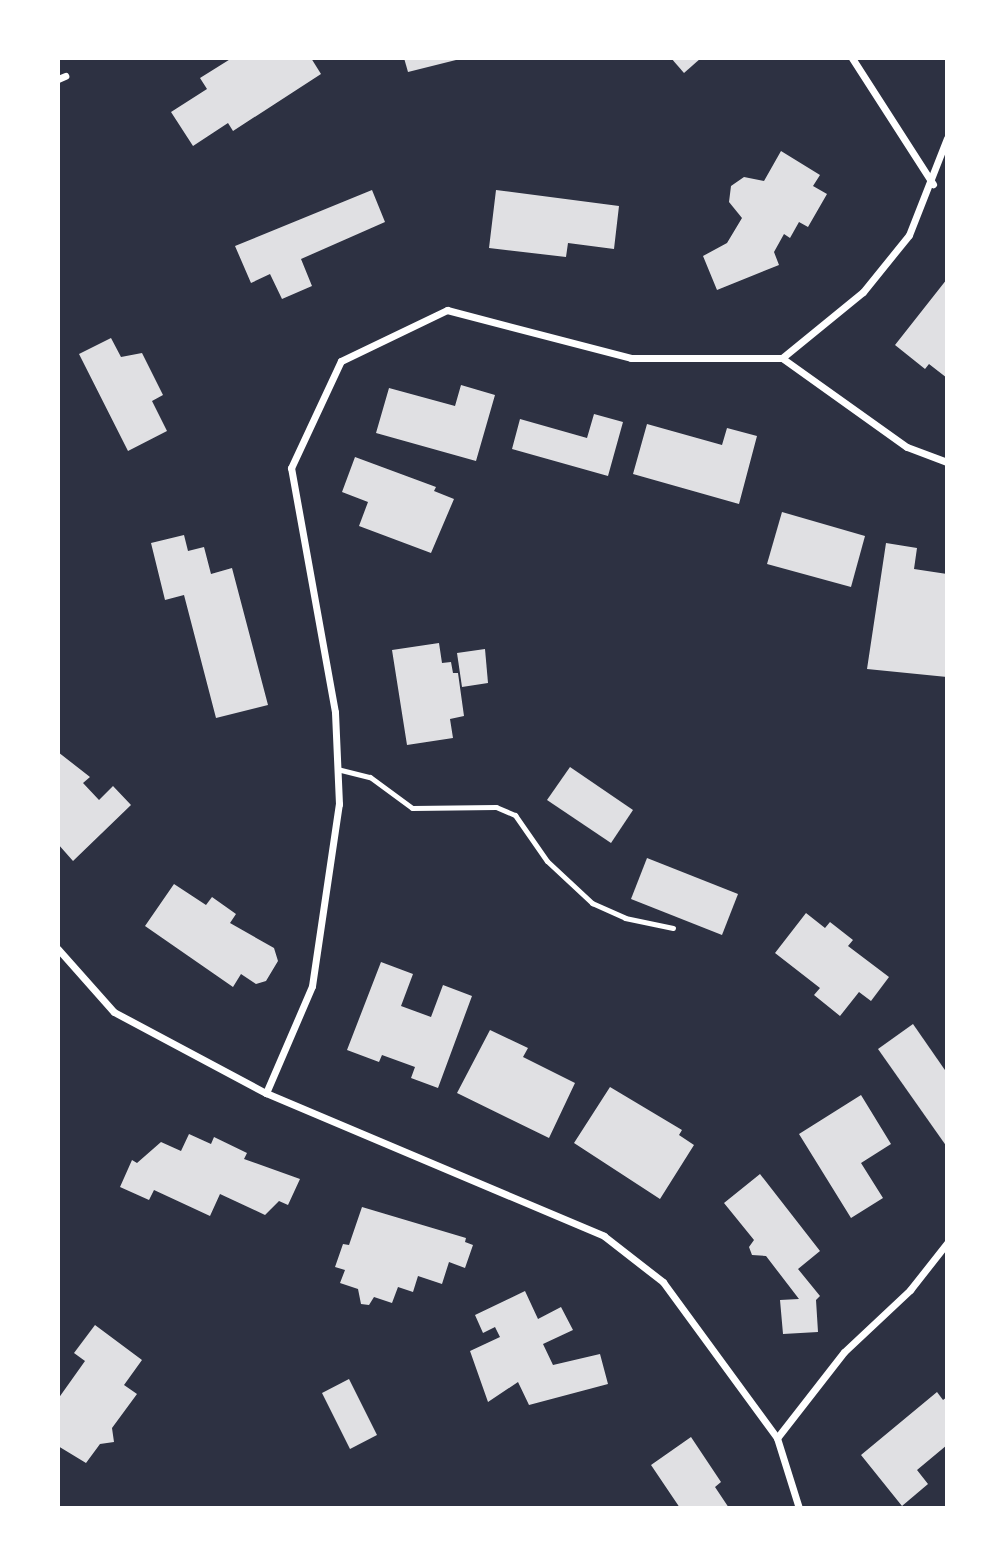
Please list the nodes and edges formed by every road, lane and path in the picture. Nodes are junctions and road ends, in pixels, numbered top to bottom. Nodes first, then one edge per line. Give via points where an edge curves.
1 (852, 58) edge
2 (947, 138) edge
3 (933, 184) junction
4 (782, 358) junction
5 (947, 462) edge
6 (337, 769) junction
7 (673, 928) dead end
8 (58, 948) edge
9 (265, 1093) junction
10 (947, 1243) edge
11 (778, 1438) junction
12 (799, 1508) edge

1 - 3 street
2 - 3 street
3 - 4 street via 909,235 863,292
4 - 5 street via 906,447
4 - 6 street via 631,358 447,310 341,361 291,468 335,712
6 - 7 lane via 370,777 412,808 496,807 514,815 547,861 592,902 625,918
6 - 9 street via 338,804 312,986
8 - 9 street via 114,1012
9 - 11 street via 604,1236 663,1282
10 - 11 street via 910,1290 844,1352
11 - 12 street

